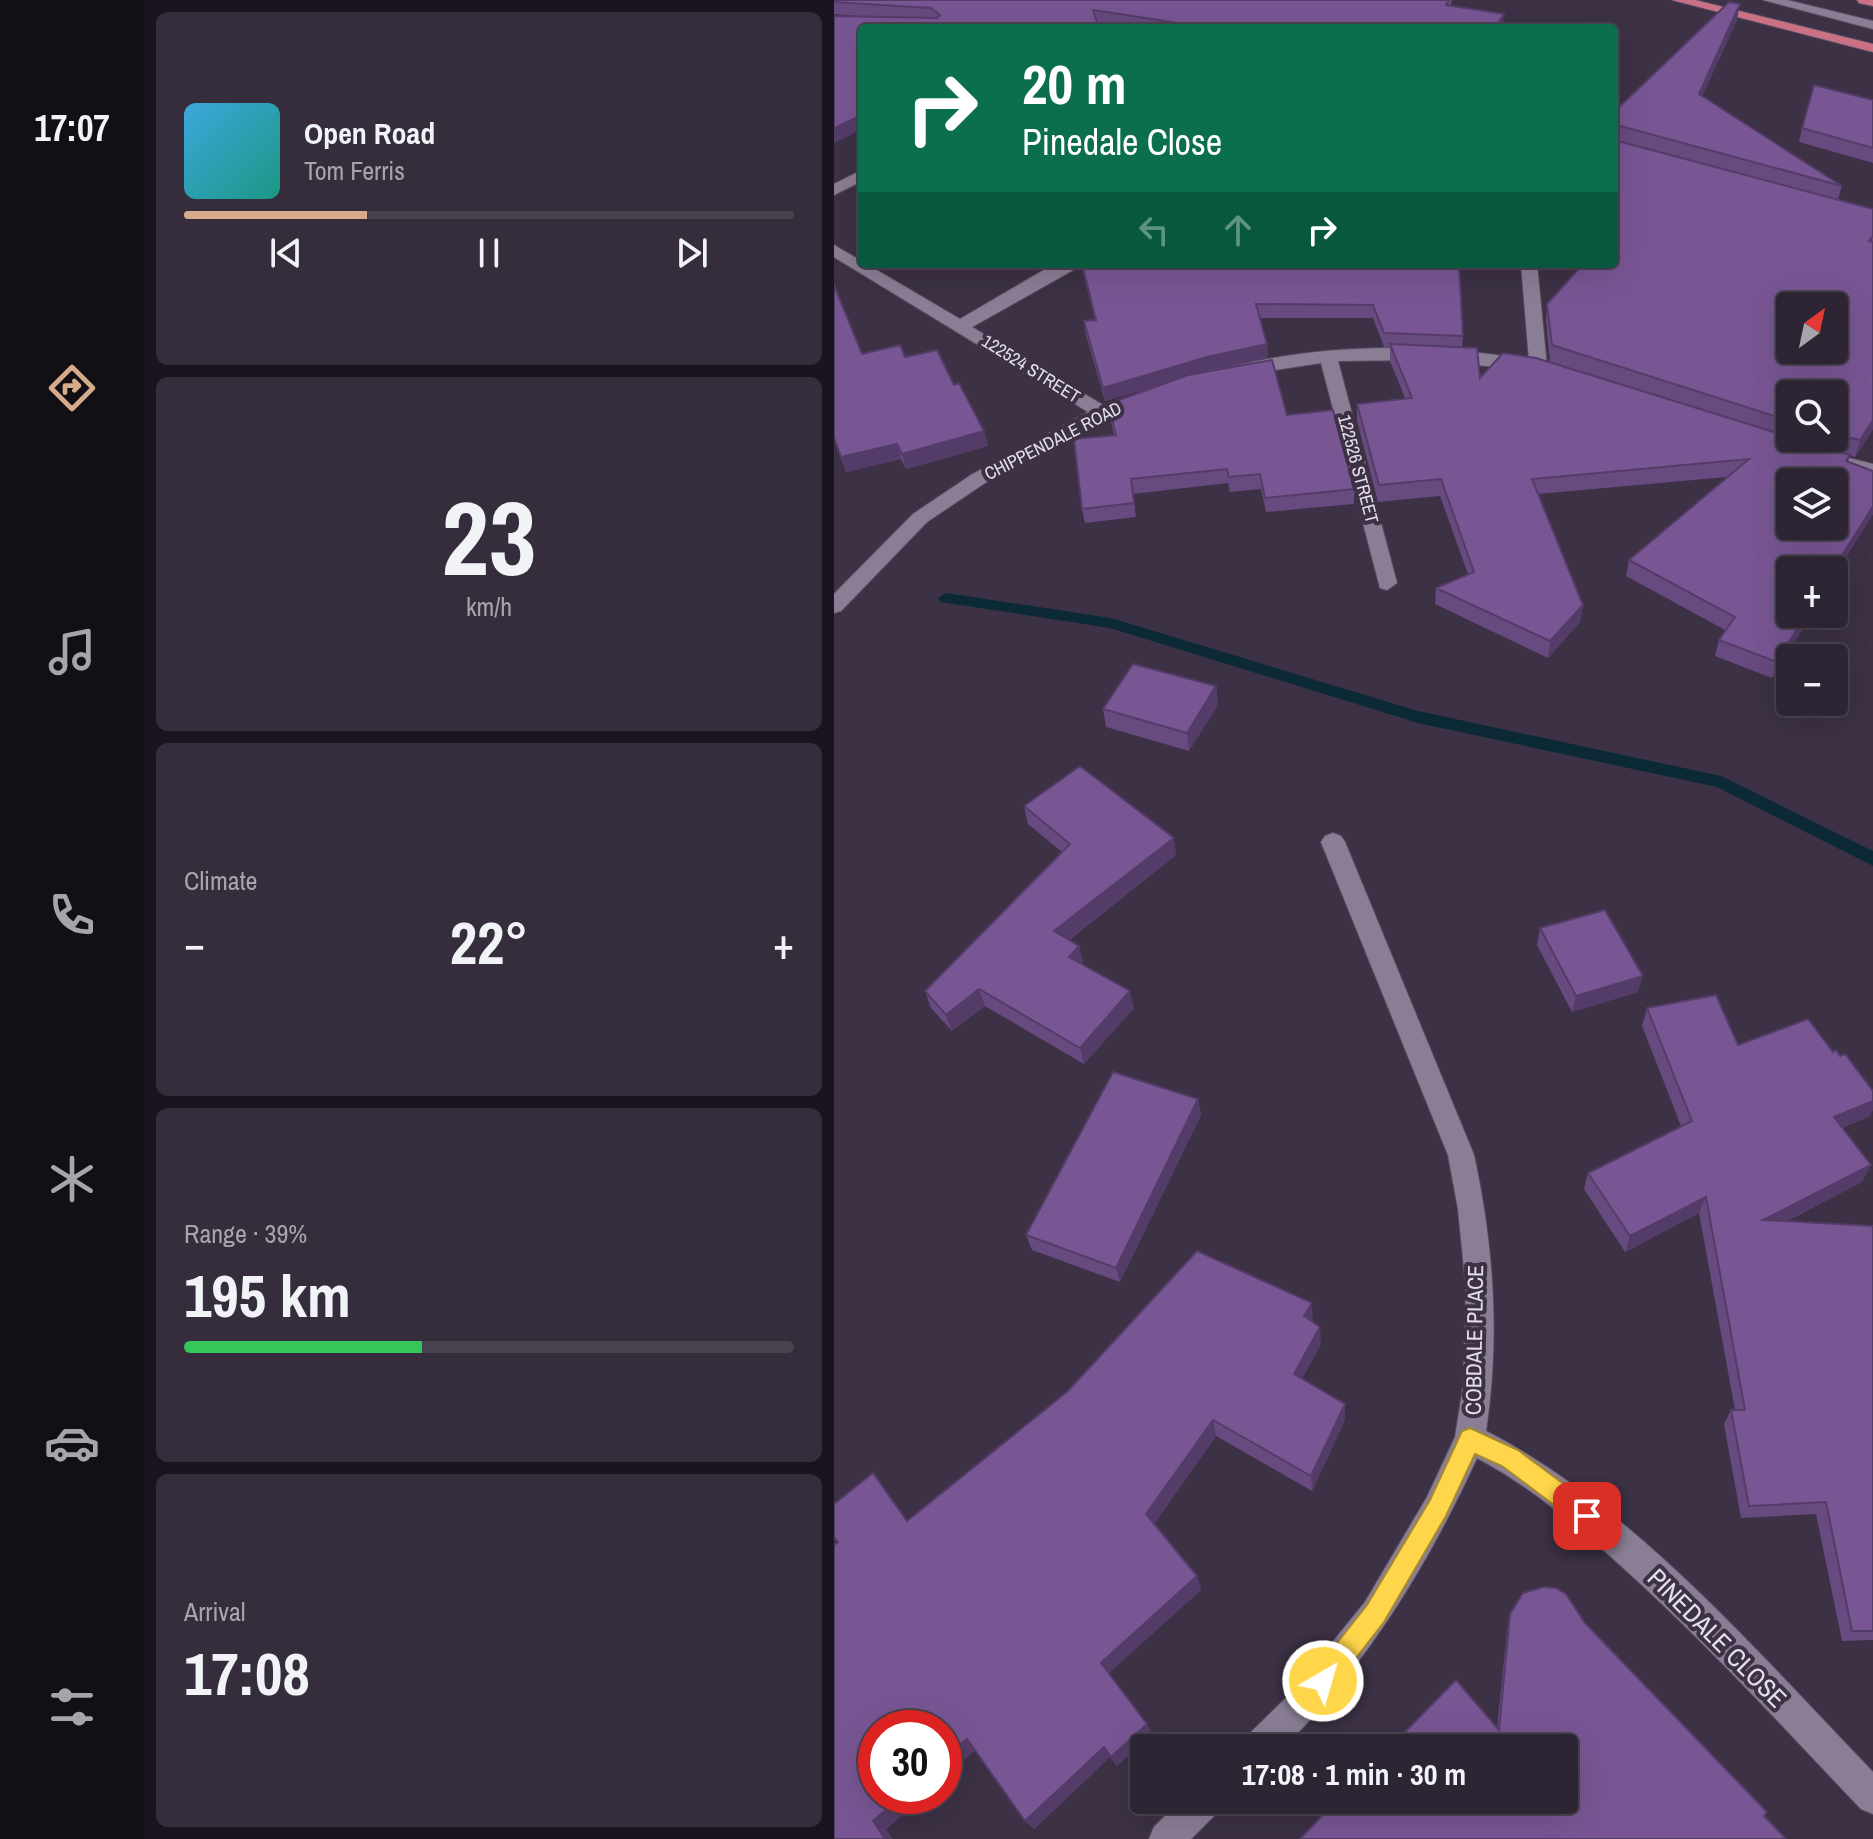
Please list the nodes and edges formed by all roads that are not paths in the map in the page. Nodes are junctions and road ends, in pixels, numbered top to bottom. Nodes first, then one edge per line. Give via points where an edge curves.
1 (1679, 0) edge
2 (1770, 0) edge
3 (1864, 0) edge
4 (1873, 2) edge
5 (1873, 25) edge
6 (1873, 48) edge
7 (858, 177) edge
8 (834, 190) edge
9 (834, 250) edge
10 (858, 264) edge
11 (864, 268) edge
12 (1064, 268) edge
13 (1530, 268) edge
14 (961, 326) junction
15 (1328, 356) junction
16 (1230, 373) edge
17 (1156, 393) edge
18 (1101, 412) junction
19 (1816, 456) edge
20 (1873, 470) edge
21 (1387, 583) dead end
22 (834, 606) edge
23 (1333, 842) dead end
24 (1470, 1439) junction
25 (1273, 1734) edge
26 (1873, 1797) edge
27 (1192, 1814) edge
28 (1166, 1839) edge

1 - 6 main road
2 - 5 street
3 - 4 main road
7 - 8 street
9 - 10 street, 122524 STREET
11 - 14 street, 122524 STREET
12 - 14 street, 122524 STREET
13 - 15 street via 1546,369 1471,356
14 - 18 street, 122524 STREET
15 - 16 street
15 - 21 street, 122526 STREET
17 - 18 street, CHIPPENDALE ROAD
18 - 22 street, CHIPPENDALE ROAD via 978,479 920,518
19 - 20 street
23 - 24 street, COBDALE PLACE via 1461,1155 1480,1289 1478,1387
24 - 25 street, COBDALE PLACE via 1438,1508 1376,1613 1305,1703
24 - 26 street, PINEDALE CLOSE via 1510,1458 1606,1531 1709,1625
27 - 28 street

